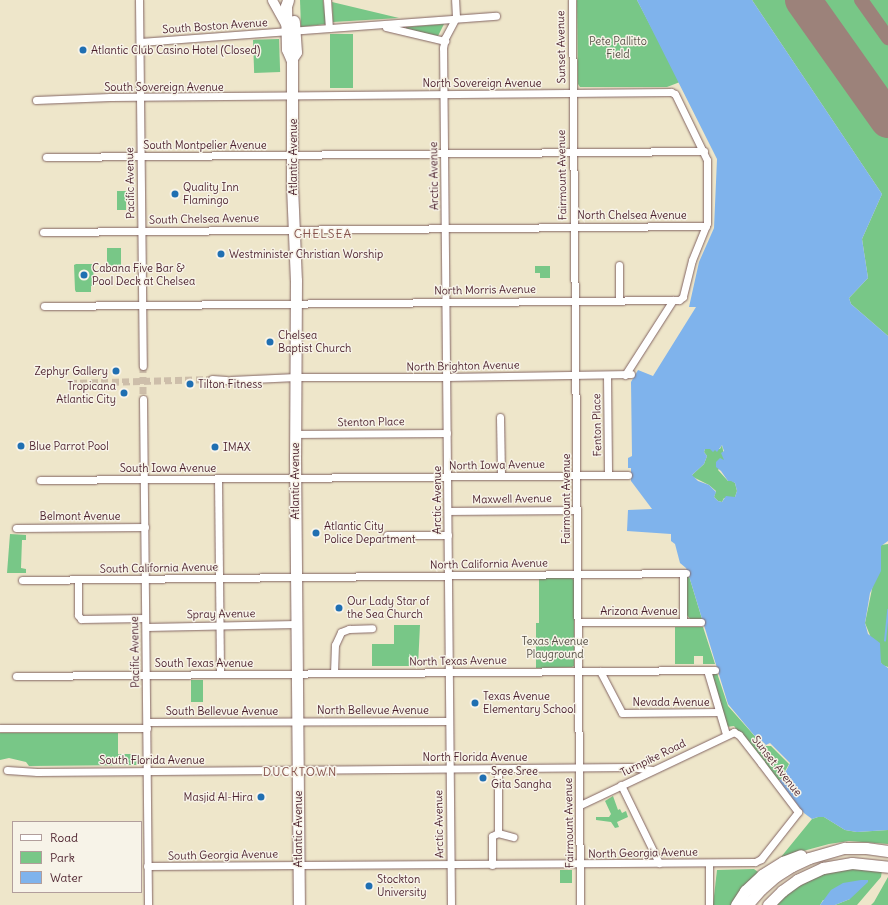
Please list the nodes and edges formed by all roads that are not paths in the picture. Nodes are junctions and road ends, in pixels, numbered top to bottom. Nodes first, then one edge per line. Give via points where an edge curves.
1 (139, 0) edge
2 (272, 0) edge
3 (288, 0) edge
4 (293, 0) edge
5 (327, 0) edge
6 (455, 0) edge
7 (572, 0) edge
8 (496, 16) dead end
9 (455, 20) junction
10 (380, 26) junction
11 (329, 28) junction
12 (290, 30) junction
13 (444, 41) junction
14 (140, 42) junction
15 (573, 93) junction
16 (444, 94) junction
17 (292, 96) junction
18 (140, 97) junction
19 (36, 100) dead end
20 (704, 151) junction
21 (573, 153) junction
22 (444, 154) junction
23 (293, 155) junction
24 (141, 156) junction
25 (46, 157) dead end
26 (574, 226) junction
27 (706, 226) junction
28 (445, 228) junction
29 (293, 230) junction
30 (142, 231) junction
31 (43, 232) dead end
32 (619, 265) dead end
33 (575, 300) junction
34 (619, 300) junction
35 (673, 300) junction
36 (446, 302) junction
37 (296, 303) junction
38 (44, 306) dead end
39 (142, 306) junction
40 (143, 366) tunnel mouth
41 (575, 375) junction
42 (607, 375) junction
43 (296, 377) junction
44 (446, 377) junction
45 (212, 379) tunnel mouth
46 (143, 399) tunnel mouth
47 (500, 417) dead end
48 (447, 433) junction
49 (295, 434) junction
50 (577, 475) junction
51 (608, 475) junction
52 (628, 475) dead end
53 (448, 476) junction
54 (501, 476) junction
55 (295, 478) junction
56 (218, 479) junction
57 (40, 480) dead end
58 (144, 480) junction
59 (576, 510) junction
60 (448, 511) junction
61 (145, 527) junction
62 (16, 528) dead end
63 (448, 535) junction
64 (387, 536) dead end
65 (577, 574) junction
66 (449, 575) junction
67 (145, 578) junction
68 (219, 578) junction
69 (296, 578) junction
70 (22, 580) dead end
71 (78, 580) junction
72 (145, 618) junction
73 (578, 622) junction
74 (682, 622) junction
75 (701, 622) dead end
76 (296, 624) junction
77 (219, 625) junction
78 (146, 627) junction
79 (372, 628) dead end
80 (707, 670) junction
81 (715, 670) dead end
82 (600, 671) junction
83 (449, 672) junction
84 (578, 672) junction
85 (334, 673) junction
86 (220, 674) junction
87 (297, 674) junction
88 (146, 675) junction
89 (16, 676) dead end
90 (719, 712) junction
91 (297, 721) junction
92 (449, 721) junction
93 (147, 725) junction
94 (0, 728) edge
95 (735, 732) joint
96 (726, 734) junction
97 (450, 768) junction
98 (498, 768) junction
99 (579, 768) junction
100 (7, 770) dead end
101 (298, 770) junction
102 (652, 770) junction
103 (147, 771) junction
104 (622, 785) junction
105 (580, 805) junction
106 (797, 815) joint
107 (498, 833) junction
108 (513, 837) dead end
109 (845, 848) junction
110 (888, 851) edge
111 (709, 863) junction
112 (580, 864) junction
113 (658, 864) junction
114 (298, 865) junction
115 (451, 865) junction
116 (492, 865) junction
117 (147, 866) junction
118 (888, 866) edge
119 (148, 905) edge
120 (299, 905) edge
121 (451, 905) edge
122 (580, 905) edge
123 (709, 905) edge
124 (736, 905) edge
125 (747, 905) edge
126 (768, 905) edge

1 - 14 street, Pacific Avenue
2 - 12 main road, Atlantic Avenue
3 - 12 highway via 286,6
4 - 12 highway
5 - 11 street
6 - 9 street
7 - 15 street, Sunset Avenue
8 - 9 street
9 - 10 street
9 - 13 street
10 - 11 street, South Boston Avenue
10 - 13 street
11 - 12 street, South Boston Avenue
12 - 14 street, South Boston Avenue
12 - 17 highway, Atlantic Avenue via 296,52 292,58
13 - 16 street, Arctic Avenue
14 - 18 street, Pacific Avenue
15 - 16 street, North Sovereign Avenue
15 - 20 street, North Sovereign Avenue via 671,92 675,94
15 - 21 street, Fairmount Avenue
16 - 17 street, North Sovereign Avenue
16 - 22 street, Arctic Avenue
17 - 18 street, South Sovereign Avenue
17 - 23 highway, Atlantic Avenue
18 - 19 street, South Sovereign Avenue
18 - 24 street, Pacific Avenue
20 - 21 street, South Montpelier Avenue
20 - 27 street via 707,160
21 - 22 street, South Montpelier Avenue
21 - 26 street, Fairmount Avenue
22 - 23 street, South Montpelier Avenue
22 - 28 street, Arctic Avenue
23 - 24 street, South Montpelier Avenue
23 - 29 highway, Atlantic Avenue
24 - 25 street, South Montpelier Avenue
24 - 30 street, Pacific Avenue
26 - 27 street, North Chelsea Avenue
26 - 28 street, North Chelsea Avenue
26 - 33 street, Fairmount Avenue
27 - 35 street via 692,260 683,297
28 - 29 street, North Chelsea Avenue
28 - 36 street, Arctic Avenue
29 - 30 street, South Chelsea Avenue
29 - 37 highway, Atlantic Avenue
30 - 31 street, South Chelsea Avenue
30 - 39 street, Pacific Avenue
32 - 34 street
33 - 34 street, North Morris Avenue
33 - 36 street, North Morris Avenue
33 - 41 street, Fairmount Avenue
34 - 35 street, North Morris Avenue
35 - 42 street, North Brighton Avenue via 628,375
36 - 37 street, North Morris Avenue
36 - 44 street, Arctic Avenue
37 - 39 street, North Morris Avenue
37 - 43 highway, Atlantic Avenue
38 - 39 street, North Morris Avenue
39 - 40 street, Pacific Avenue
41 - 42 street, North Brighton Avenue
41 - 44 street, North Brighton Avenue
41 - 50 street, Fairmount Avenue
42 - 51 street, Fenton Place
43 - 44 street, North Brighton Avenue
43 - 45 street, North Brighton Avenue
43 - 49 highway, Atlantic Avenue
44 - 48 street, Arctic Avenue
46 - 58 street, Pacific Avenue
47 - 54 street
48 - 49 street, Stenton Place
48 - 53 street, Arctic Avenue
49 - 55 highway, Atlantic Avenue
50 - 51 street, North Iowa Avenue
50 - 54 street, North Iowa Avenue
50 - 59 street, Fairmount Avenue
51 - 52 street, North Iowa Avenue
53 - 54 street, North Iowa Avenue
53 - 55 street, North Iowa Avenue
53 - 60 street, Arctic Avenue
55 - 56 street, South Iowa Avenue
55 - 69 highway, Atlantic Avenue
56 - 58 street, South Iowa Avenue
56 - 68 street
57 - 58 street, South Iowa Avenue
58 - 61 street, Pacific Avenue
59 - 60 street, Maxwell Avenue
59 - 65 street, Fairmount Avenue
60 - 63 street, Arctic Avenue
61 - 62 street, Belmont Avenue
61 - 67 street, Pacific Avenue
63 - 64 street
63 - 66 street, Arctic Avenue
65 - 66 street, North California Avenue
65 - 73 street, Fairmount Avenue
65 - 74 street, North California Avenue via 684,573
66 - 69 street, North California Avenue
66 - 83 street, Arctic Avenue
67 - 68 street, South California Avenue
67 - 71 street, South California Avenue
67 - 72 street, Pacific Avenue
68 - 69 street, South California Avenue
68 - 77 street
69 - 76 highway, Atlantic Avenue
70 - 71 street, South California Avenue
71 - 72 street via 78,615 81,619
72 - 78 street, Pacific Avenue
73 - 74 street, Arizona Avenue
73 - 84 street, Fairmount Avenue
74 - 75 street, Arizona Avenue
76 - 77 street, Spray Avenue
76 - 87 highway, Atlantic Avenue
77 - 78 street, Spray Avenue
77 - 86 street
78 - 88 street, Pacific Avenue
79 - 85 street via 341,632 335,645
80 - 81 street, North Texas Avenue
80 - 82 street, North Texas Avenue
80 - 90 street
82 - 84 street, North Texas Avenue
82 - 90 street, Nevada Avenue via 622,713
83 - 84 street, North Texas Avenue
83 - 85 street, North Texas Avenue
83 - 92 street, Arctic Avenue
84 - 99 street, Fairmount Avenue
85 - 87 street, North Texas Avenue
86 - 87 street, South Texas Avenue
86 - 88 street, South Texas Avenue
87 - 91 highway, Atlantic Avenue
88 - 89 street, South Texas Avenue
88 - 93 street, Pacific Avenue
90 - 96 street
91 - 92 street, North Bellevue Avenue
91 - 93 street, South Bellevue Avenue
91 - 101 highway, Atlantic Avenue
92 - 97 street, Arctic Avenue
93 - 94 street, South Bellevue Avenue
93 - 103 street, Pacific Avenue
95 - 96 street, Turnpike Road
95 - 106 street, Sunset Avenue via 797,809
96 - 102 street, Turnpike Road
97 - 98 street, North Florida Avenue
97 - 101 street, North Florida Avenue
97 - 115 street, Arctic Avenue
98 - 99 street, North Florida Avenue
98 - 107 street
99 - 102 street, North Florida Avenue
99 - 105 street, Fairmount Avenue
100 - 103 street, South Florida Avenue
101 - 103 street, South Florida Avenue
101 - 114 highway, Atlantic Avenue
102 - 104 street, Turnpike Road
103 - 117 street, Pacific Avenue
104 - 105 street, Turnpike Road
104 - 113 street
105 - 112 street, Fairmount Avenue
106 - 111 street, North Georgia Avenue via 758,862
107 - 108 street
107 - 116 street via 492,836 491,840
109 - 110 highway
109 - 124 highway via 818,851 783,862 753,882
109 - 125 highway via 792,866 768,882
111 - 113 street, North Georgia Avenue
111 - 123 street
112 - 113 street, North Georgia Avenue
112 - 116 street, North Georgia Avenue
112 - 122 street, Fairmount Avenue
114 - 115 street, North Georgia Avenue
114 - 117 street, South Georgia Avenue
114 - 120 highway, Atlantic Avenue
115 - 116 street, North Georgia Avenue
115 - 121 street, Arctic Avenue
117 - 119 street, Pacific Avenue
118 - 126 highway via 852,863 823,868 797,880

